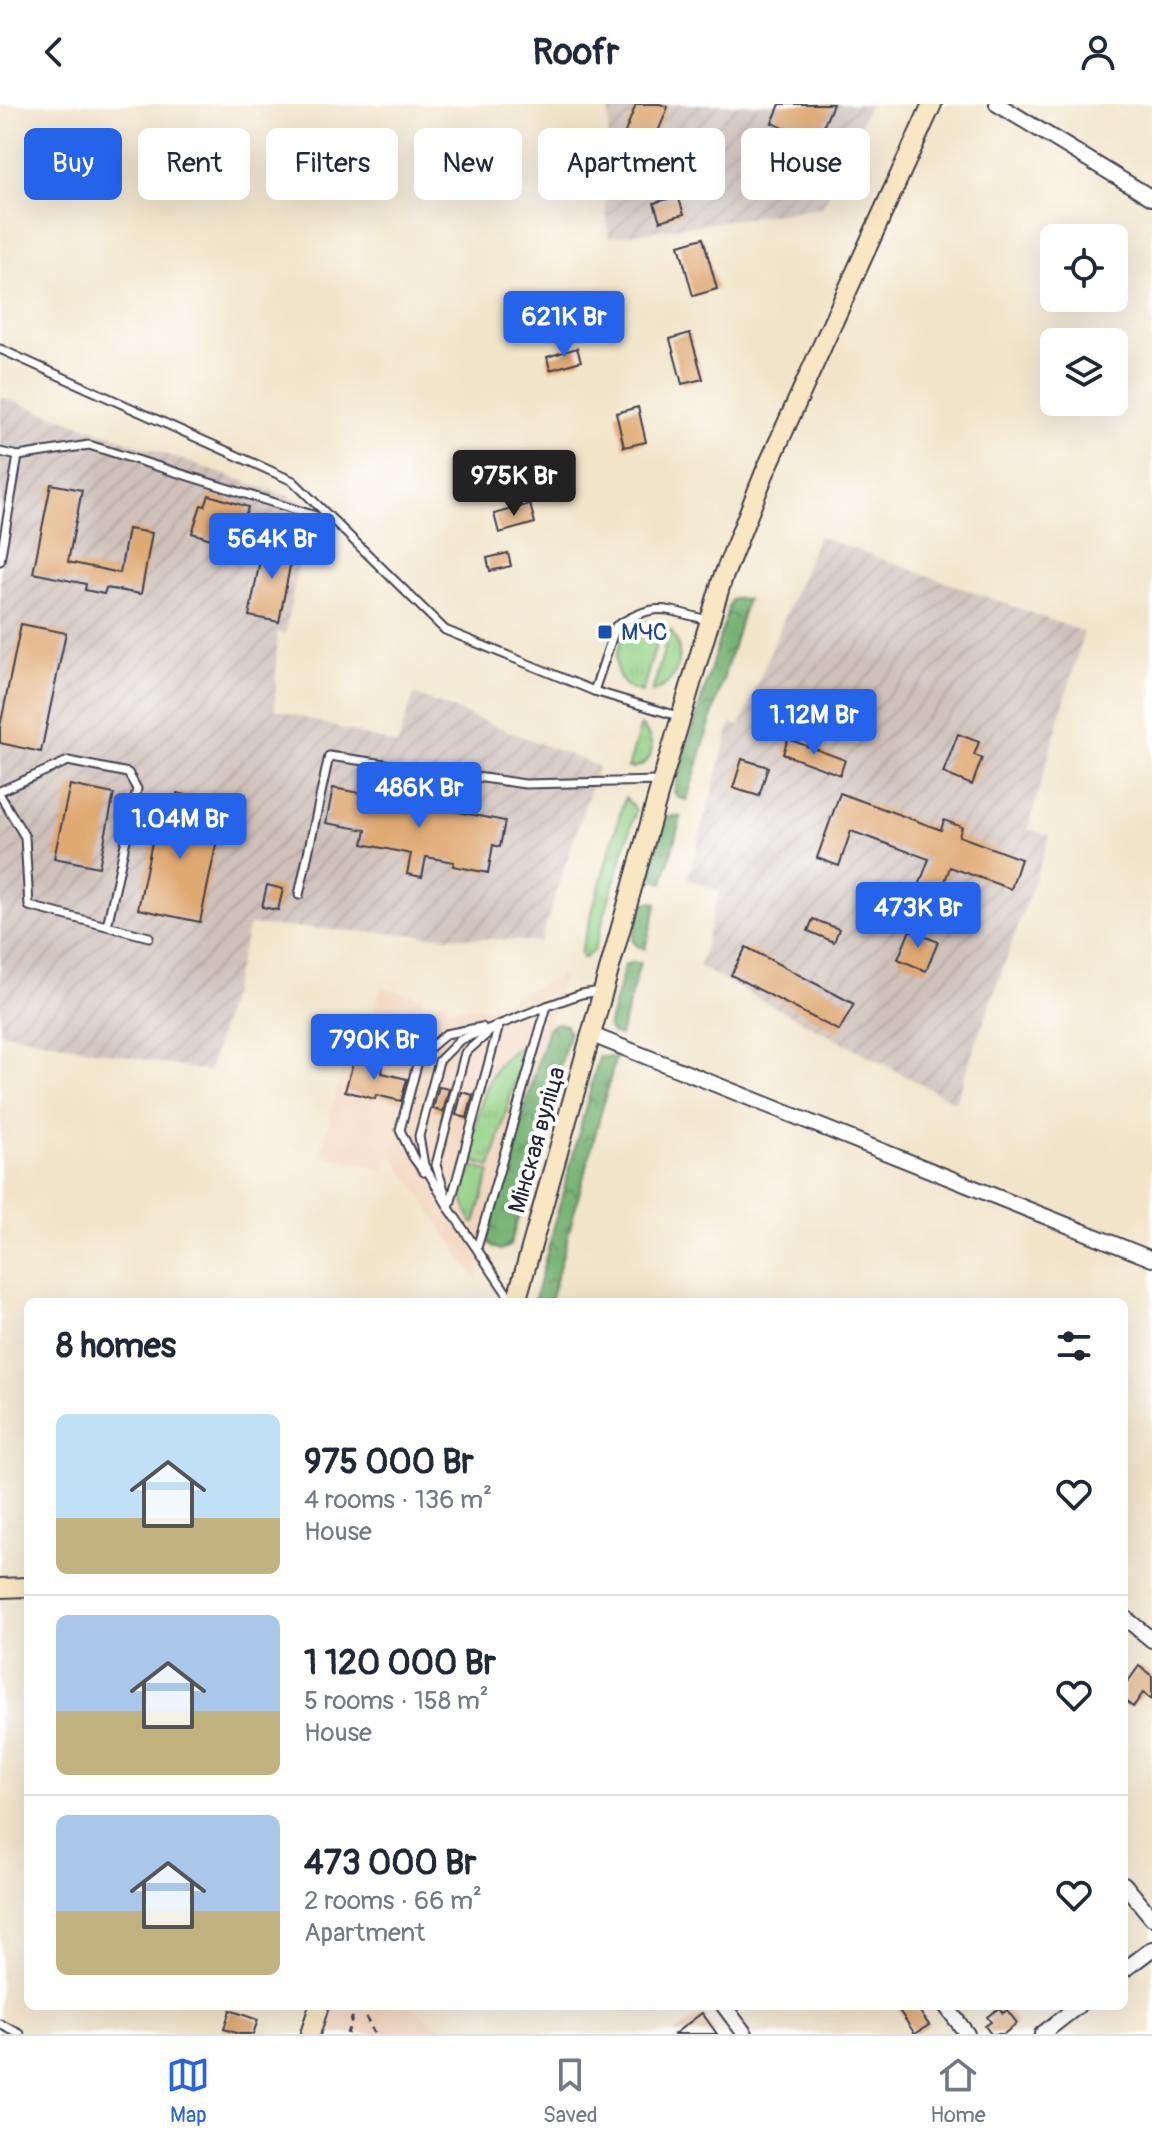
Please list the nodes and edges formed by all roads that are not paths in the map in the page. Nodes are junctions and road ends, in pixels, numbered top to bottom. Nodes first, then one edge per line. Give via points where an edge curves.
1 (932, 104) edge
2 (997, 104) edge
3 (1152, 198) edge
4 (0, 349) edge
5 (0, 452) edge
6 (18, 456) junction
7 (337, 522) junction
8 (0, 561) edge
9 (708, 621) junction
10 (594, 691) junction
11 (681, 717) junction
12 (662, 781) junction
13 (0, 793) edge
14 (299, 895) dead end
15 (107, 926) junction
16 (149, 937) dead end
17 (603, 990) junction
18 (547, 1006) junction
19 (500, 1023) junction
20 (592, 1035) junction
21 (449, 1208) junction
22 (477, 1248) junction
23 (1152, 1259) edge
24 (511, 1298) edge
25 (515, 1298) edge
26 (24, 1587) edge
27 (0, 1588) edge
28 (1128, 1620) edge
29 (1151, 1636) edge
30 (1128, 1889) edge
31 (1152, 1918) edge
32 (1152, 1949) edge
33 (1128, 1967) edge
34 (318, 2010) edge
35 (727, 2010) edge
36 (949, 2010) edge
37 (1073, 2010) edge
38 (0, 2024) edge
39 (20, 2034) edge
40 (310, 2034) edge
41 (745, 2034) edge
42 (967, 2034) edge
43 (1042, 2034) edge

1 - 9 street, Мінская вуліца via 765,472
2 - 3 street
4 - 7 lane via 293,481
5 - 6 lane
6 - 7 lane via 89,445
6 - 8 lane
7 - 10 lane via 445,630
9 - 10 lane via 654,608 633,615 616,626
9 - 11 street, Мінская вуліца
10 - 11 lane
11 - 12 street, Мінская вуліца
12 - 14 lane via 525,784 329,756
12 - 17 street, Мінская вуліца
13 - 15 lane via 25,837 29,906
13 - 15 lane via 68,761 128,773 137,789
15 - 16 lane
17 - 18 lane
17 - 20 street, Мінская вуліца
18 - 19 lane
18 - 22 lane
19 - 21 lane
19 - 21 lane via 465,1053 436,1165
19 - 21 lane via 460,1040 439,1061 419,1136 424,1165
19 - 21 lane via 446,1034 419,1057 400,1130
20 - 23 street
20 - 25 street, Мінская вуліца
21 - 22 lane
22 - 24 lane
26 - 27 street
28 - 29 street
30 - 31 street
32 - 33 street
34 - 40 street
35 - 41 street
36 - 42 street
37 - 43 street
38 - 39 lane

